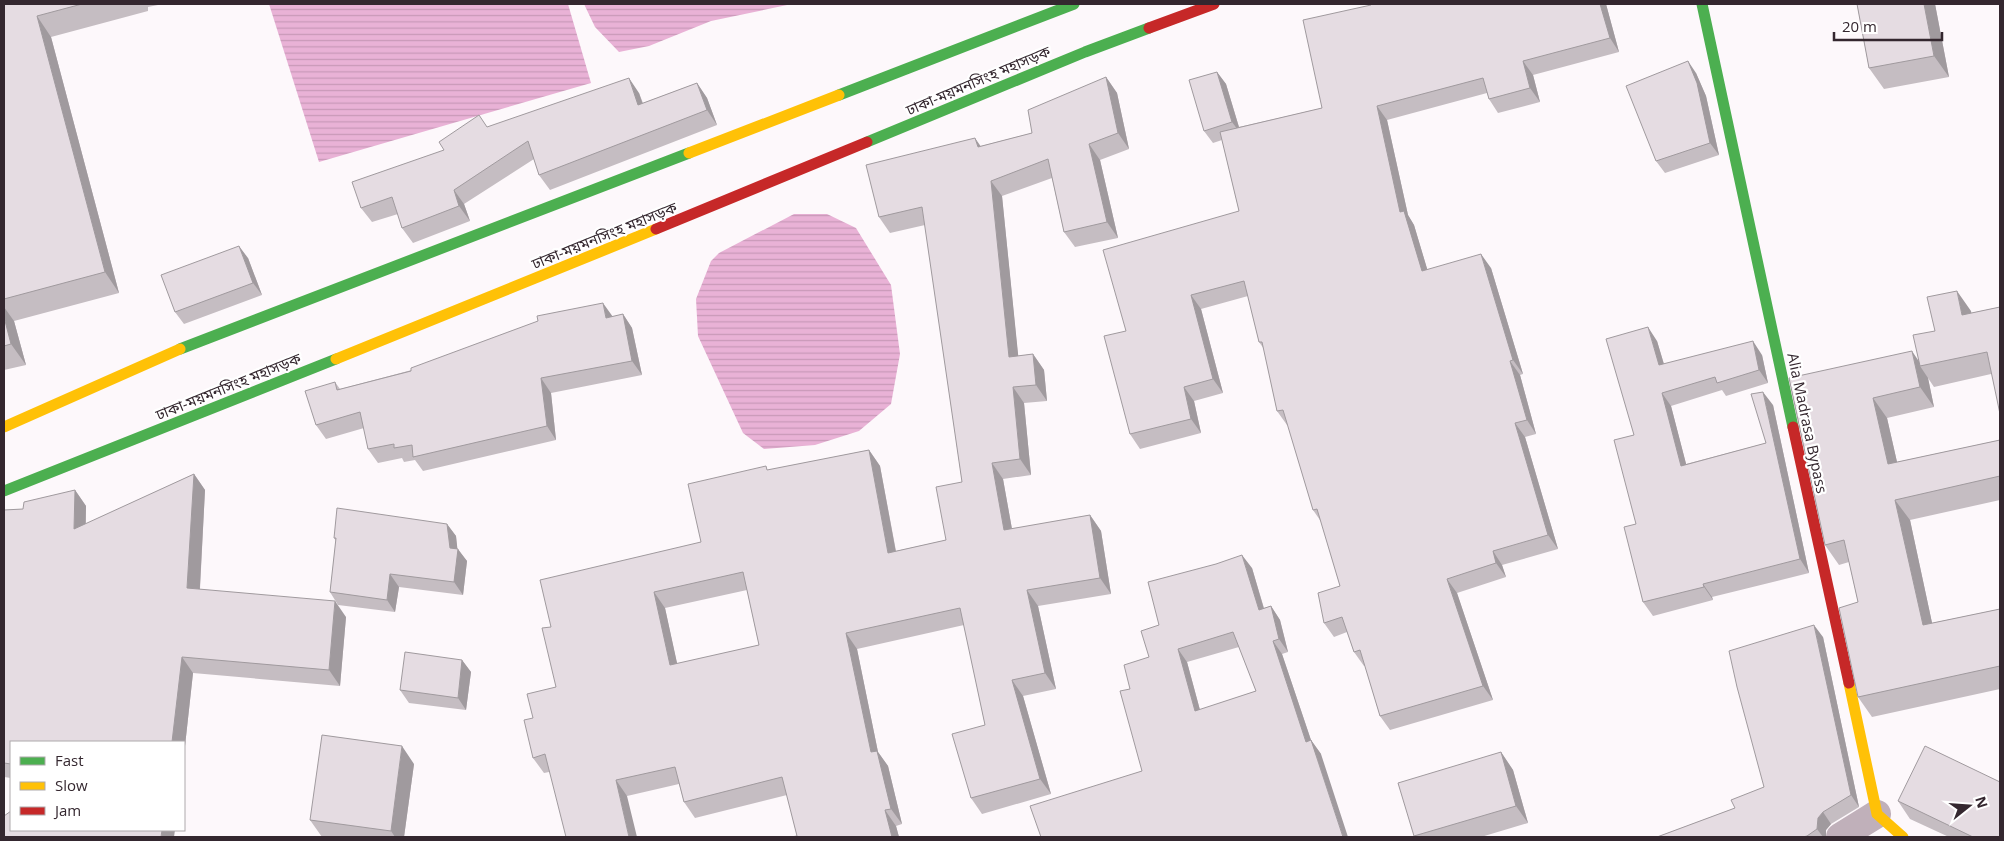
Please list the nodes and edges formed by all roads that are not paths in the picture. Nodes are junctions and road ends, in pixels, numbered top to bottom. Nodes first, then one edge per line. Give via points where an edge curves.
1 (1074, 4) edge
2 (1214, 4) edge
3 (1702, 4) edge
4 (4, 427) edge
5 (4, 491) edge
6 (1877, 814) junction
7 (1840, 837) edge
8 (1903, 837) edge

1 - 4 main road via 165,355
2 - 5 main road, ঢাকা-ময়মনসিংহ মহাসড়ক via 1085,52 430,322
3 - 6 main road, Alia Madrasa Bypass
6 - 7 street
6 - 8 main road

